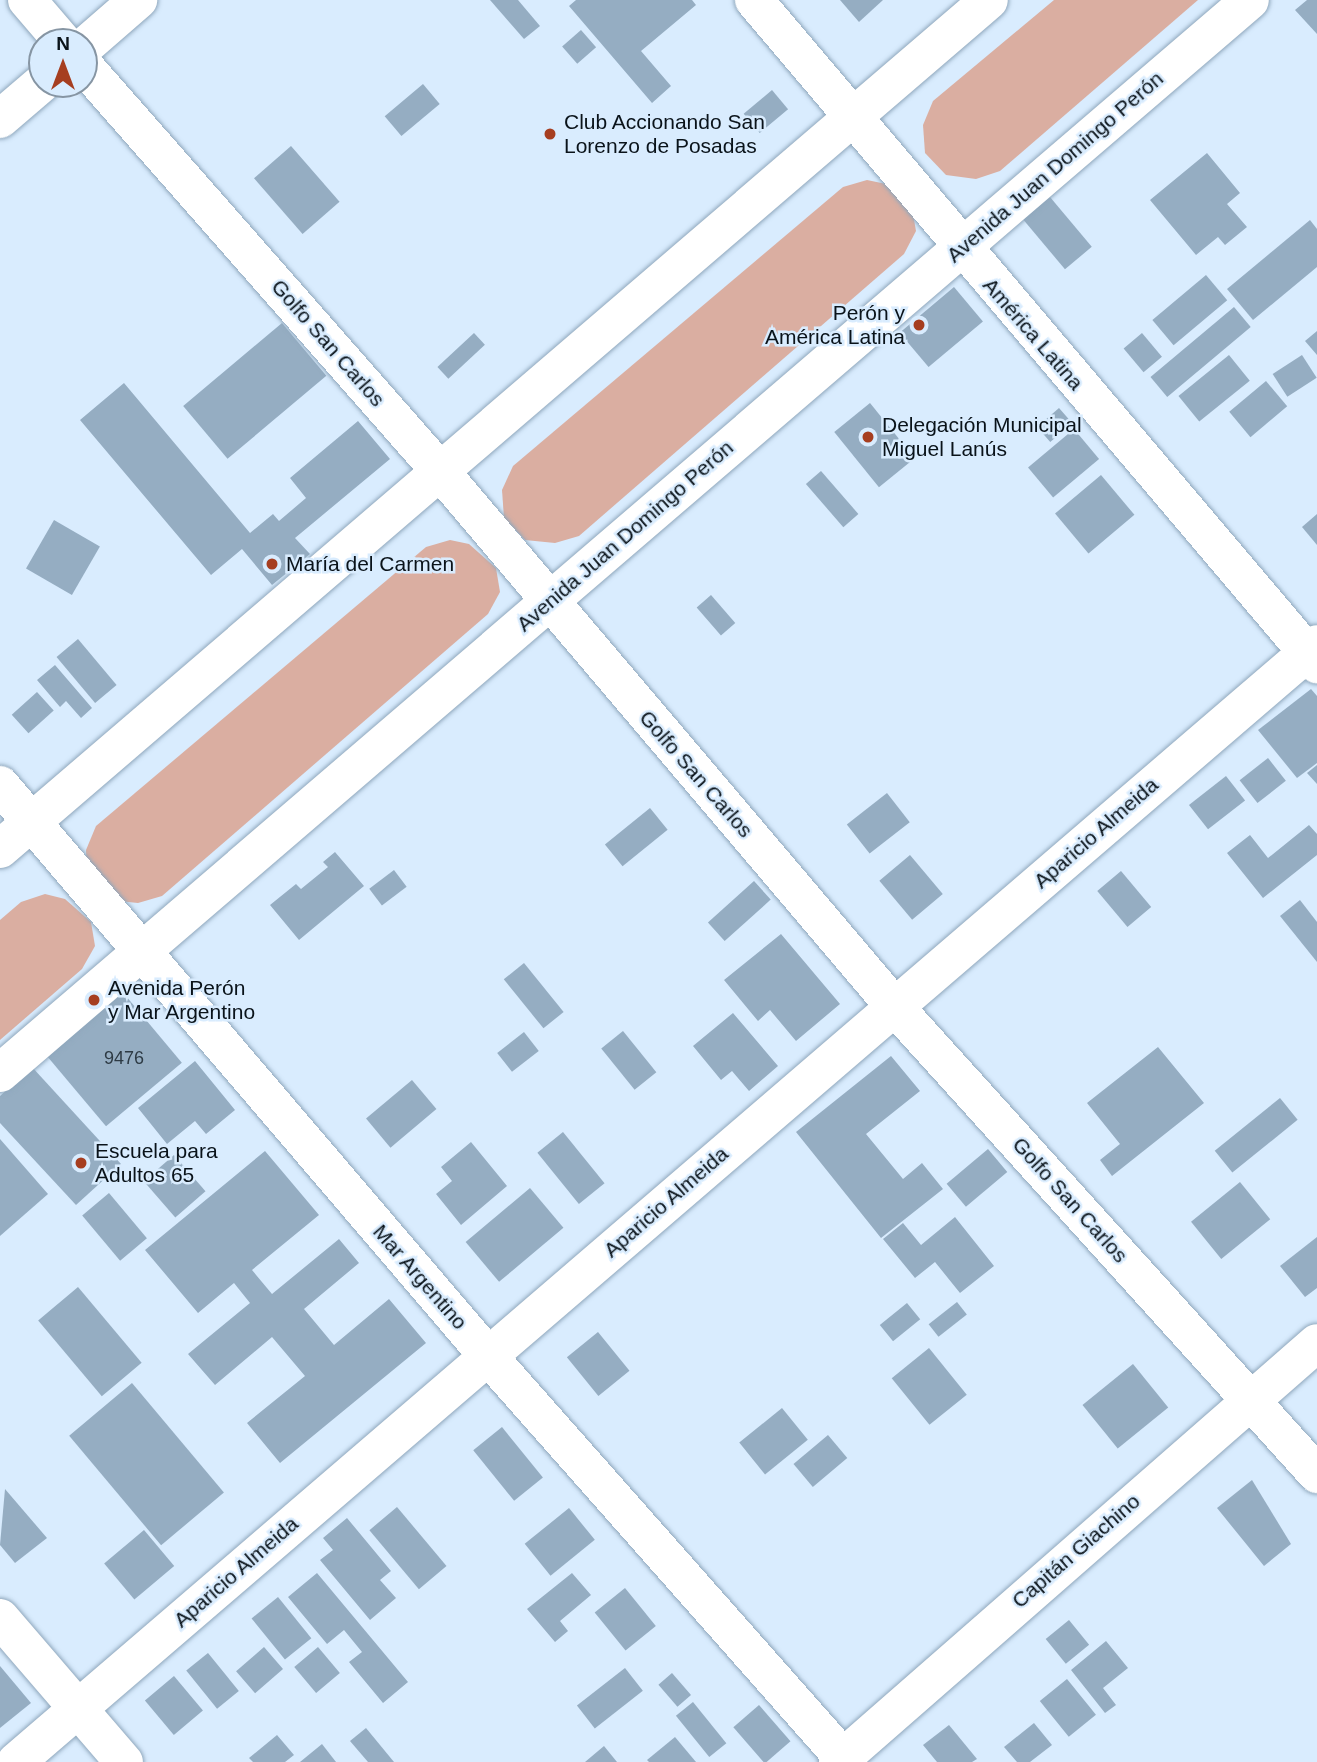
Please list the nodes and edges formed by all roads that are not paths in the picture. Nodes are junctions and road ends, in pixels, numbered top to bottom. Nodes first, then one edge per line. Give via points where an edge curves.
1 (27, 0) edge
2 (138, 0) edge
3 (754, 0) edge
4 (989, 0) edge
5 (1250, 0) edge
6 (51, 28) edge
7 (98, 35) edge
8 (98, 82) edge
9 (28, 95) edge
10 (854, 116) junction
11 (0, 119) edge
12 (960, 249) junction
13 (440, 471) junction
14 (548, 602) junction
15 (1314, 654) edge
16 (0, 785) edge
17 (32, 822) junction
18 (0, 849) edge
19 (141, 952) junction
20 (894, 1006) junction
21 (0, 1073) edge
22 (1317, 1343) edge
23 (488, 1356) junction
24 (1249, 1399) junction
25 (1317, 1475) edge
26 (0, 1618) edge
27 (78, 1708) junction
28 (843, 1760) edge
29 (16, 1762) edge
30 (124, 1762) edge

1 - 6 street
2 - 7 street
3 - 10 street, América Latina
4 - 10 street
5 - 12 street, Avenida Juan Domingo Perón
8 - 13 street, Golfo San Carlos
9 - 11 street
10 - 12 street, América Latina
10 - 13 street
12 - 14 street, Avenida Juan Domingo Perón
12 - 15 street, América Latina
13 - 14 street, Golfo San Carlos
13 - 17 street
14 - 19 street, Avenida Juan Domingo Perón
14 - 20 street, Golfo San Carlos
15 - 20 street, Aparicio Almeida
16 - 17 street, Mar Argentino
17 - 18 street
17 - 19 street, Mar Argentino
19 - 21 street, Avenida Juan Domingo Perón
19 - 23 street, Mar Argentino
20 - 23 street, Aparicio Almeida
20 - 24 street, Golfo San Carlos
22 - 24 street, Capitán Giachino
23 - 27 street, Aparicio Almeida
23 - 28 street, Mar Argentino
24 - 25 street, Golfo San Carlos
24 - 28 street, Capitán Giachino
26 - 27 street
27 - 29 street, Aparicio Almeida
27 - 30 street

